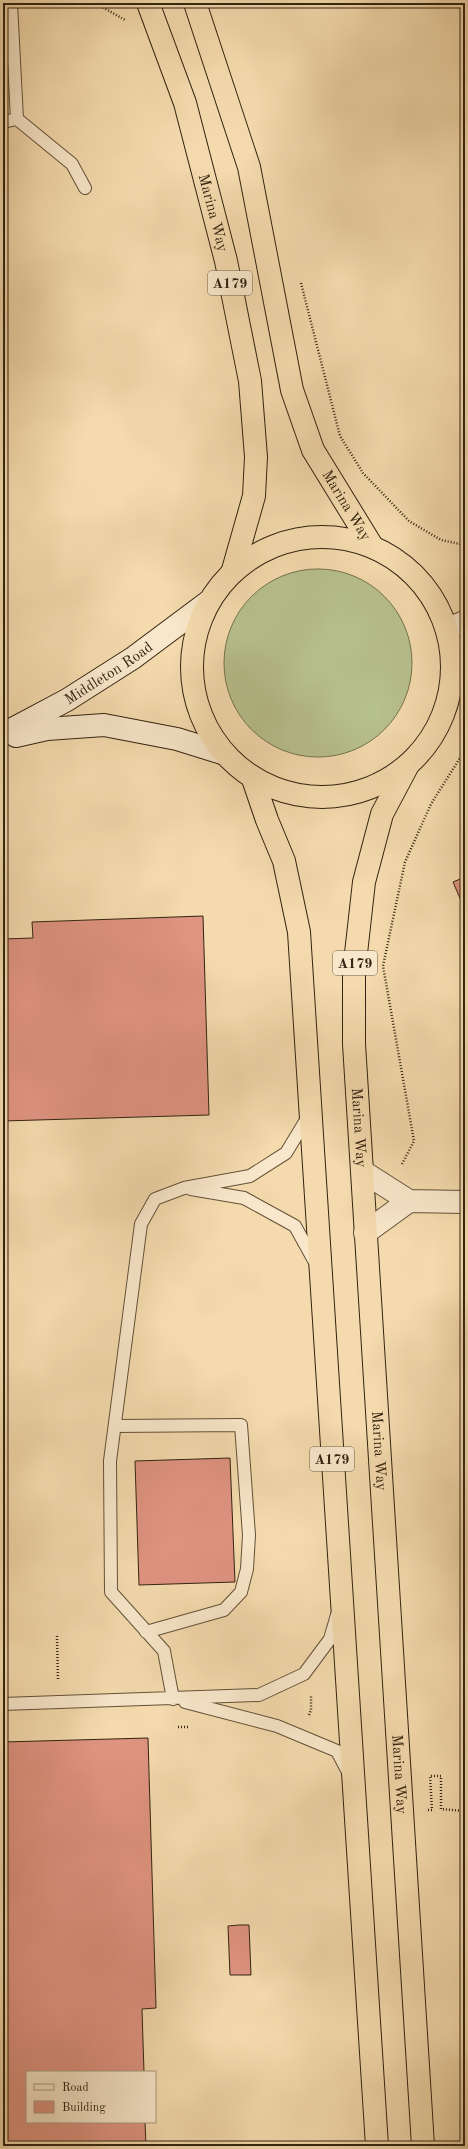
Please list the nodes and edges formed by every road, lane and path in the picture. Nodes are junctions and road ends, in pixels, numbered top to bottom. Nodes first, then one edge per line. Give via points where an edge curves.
1 (12, 3) edge
2 (148, 3) edge
3 (195, 3) edge
4 (17, 119) junction
5 (3, 122) edge
6 (85, 188) dead end
7 (300, 282) dead end
8 (465, 545) edge
9 (372, 546) junction
10 (233, 570) junction
11 (208, 602) junction
12 (456, 626) edge
13 (3, 734) edge
14 (3, 738) edge
15 (465, 750) edge
16 (222, 753) junction
17 (408, 765) junction
18 (253, 779) junction
19 (310, 1112) junction
20 (402, 1164) dead end
21 (362, 1171) junction
22 (184, 1188) junction
23 (409, 1201) junction
24 (465, 1202) edge
25 (365, 1233) junction
26 (320, 1273) junction
27 (115, 1426) junction
28 (342, 1603) junction
29 (146, 1632) junction
30 (57, 1636) dead end
31 (311, 1691) dead end
32 (173, 1699) junction
33 (59, 1703) junction
34 (3, 1704) edge
35 (311, 1710) dead end
36 (353, 1783) junction
37 (465, 1811) edge
38 (401, 1814) junction
39 (421, 2121) junction
40 (377, 2146) edge
41 (423, 2146) edge
42 (435, 2146) edge

1 - 4 lane
2 - 10 highway, Marina Way / A179 via 185,103 226,261 250,381 256,457 254,496
3 - 9 highway, Marina Way / A179 via 249,167 292,390 313,450
4 - 5 lane
4 - 6 lane via 72,164
7 - 8 path via 340,436 363,473 409,521 441,540
9 - 10 highway, A179 via 336,537 299,538 264,550
9 - 12 highway, A179 via 405,566
10 - 11 highway, A179
11 - 13 main road, Middleton Road via 133,658 67,700
11 - 16 highway, A179 via 193,640 191,680 201,719
12 - 17 highway, A179 via 448,703 433,737
14 - 16 main road, Middleton Road via 47,729 104,725 176,739
15 - 20 path via 431,804 405,862 384,966 414,1141
16 - 18 highway, A179
17 - 18 highway, A179 via 374,788 333,798 292,795
17 - 21 highway, Marina Way / A179 via 382,814 364,882 354,971 354,1044
18 - 19 highway, A179 via 284,861 299,932
19 - 22 lane via 286,1153 250,1176
19 - 26 highway, A179
21 - 23 main road
21 - 25 highway, Marina Way / A179
22 - 26 lane via 244,1198 295,1226
22 - 27 lane via 155,1199 141,1224
23 - 24 main road
23 - 25 main road
25 - 38 highway, Marina Way / A179
26 - 28 highway, A179
27 - 29 lane via 110,1461 111,1592
27 - 29 lane via 241,1425 250,1535 247,1569 241,1592 224,1610
28 - 32 lane via 330,1639 304,1674 259,1695
28 - 36 highway, A179
29 - 32 lane via 164,1650
30 - 33 path
31 - 35 path
32 - 33 lane
32 - 36 lane via 277,1726 337,1751
33 - 34 lane
36 - 40 highway, A179
37 - 38 path via 441,1809 441,1776 430,1776 432,1810
38 - 39 highway, Marina Way / A179
39 - 41 highway, Marina Way / A179
39 - 42 main road

